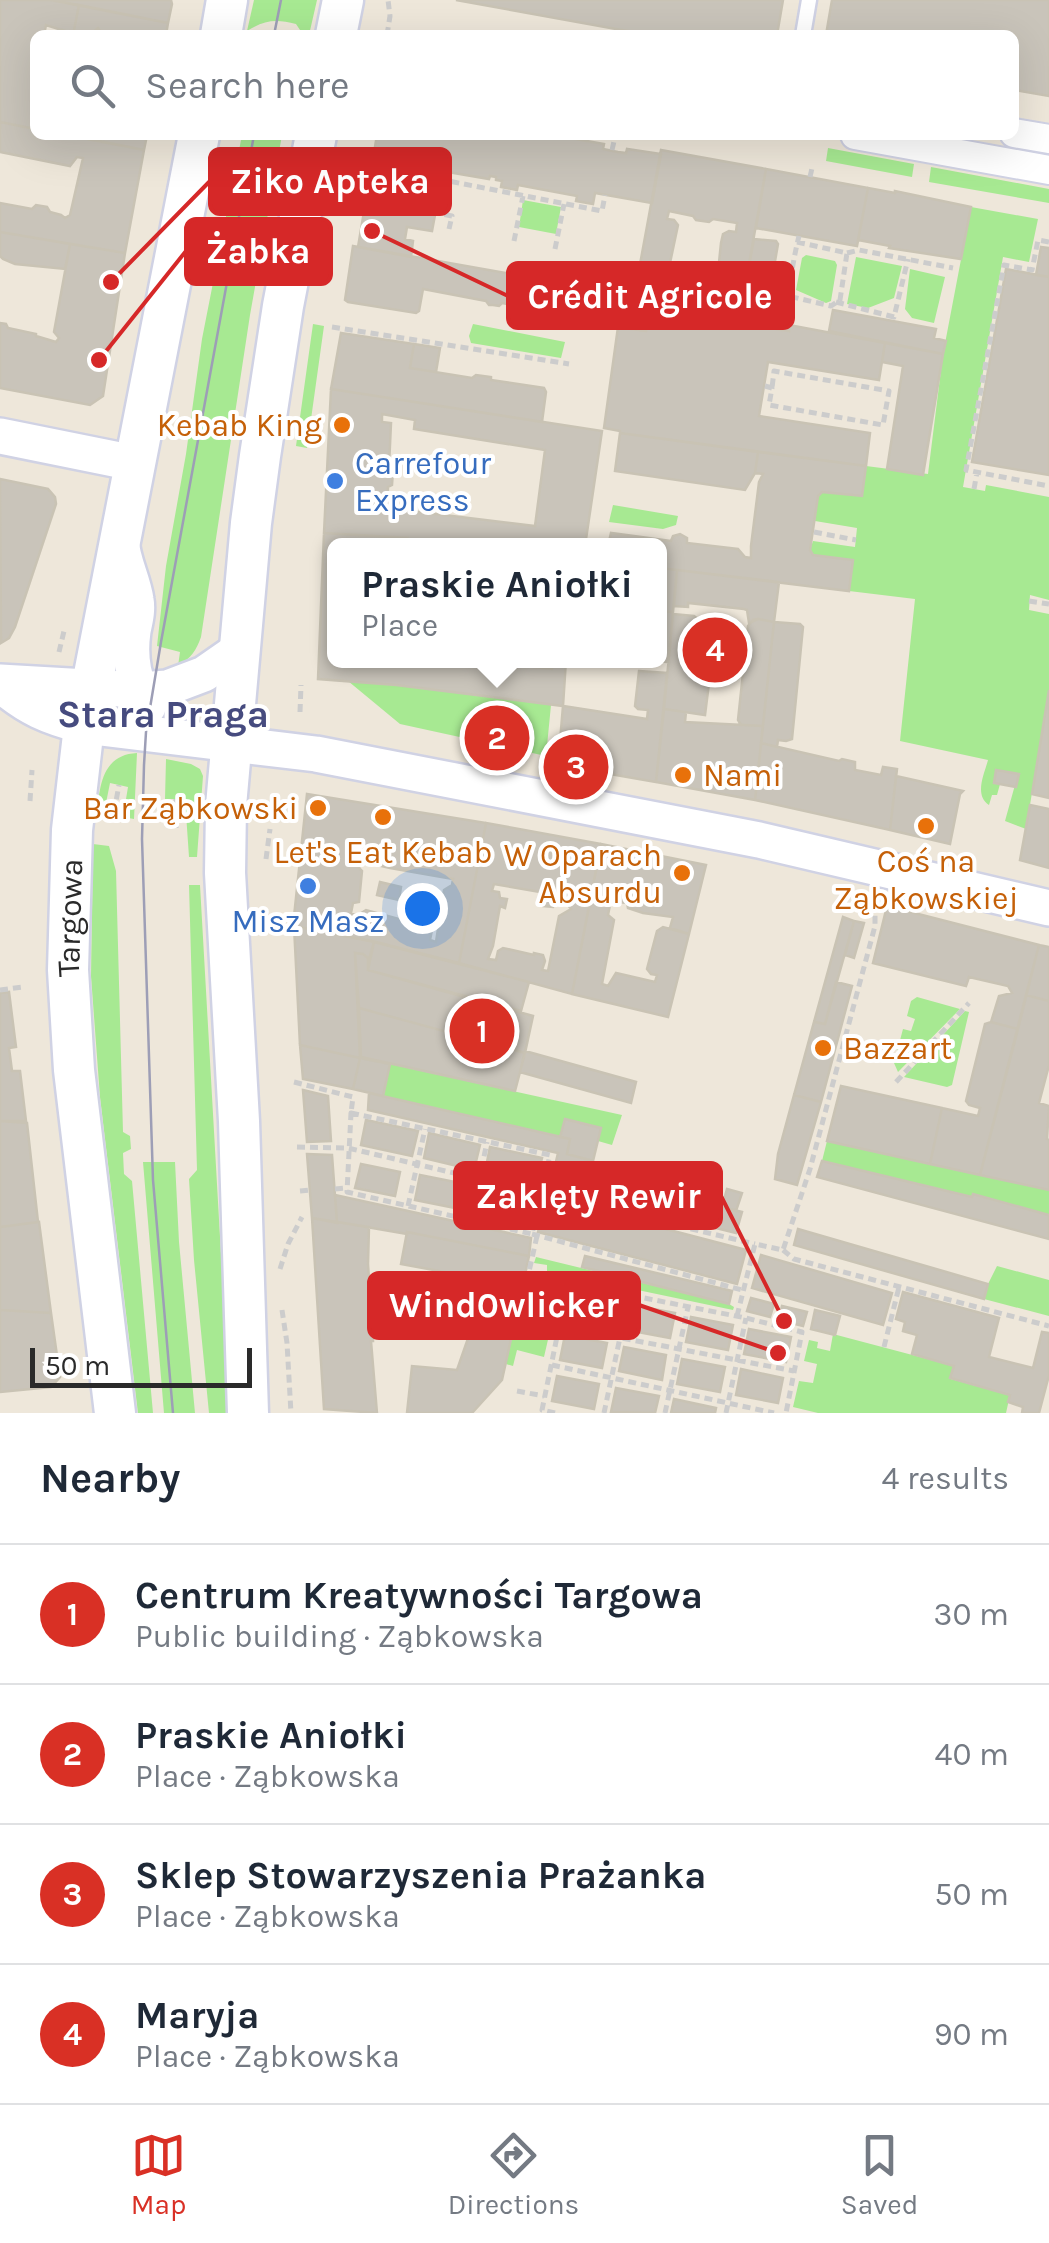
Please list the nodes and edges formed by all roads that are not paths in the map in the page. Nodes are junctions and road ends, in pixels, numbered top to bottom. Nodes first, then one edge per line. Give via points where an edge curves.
1 (227, 0) edge
2 (808, 0) edge
3 (222, 30) edge
4 (803, 30) edge
5 (1019, 134) edge
6 (1049, 139) edge
7 (199, 140) edge
8 (315, 140) edge
9 (883, 140) edge
10 (1049, 170) edge
11 (0, 436) edge
12 (134, 463) junction
13 (120, 535) junction
14 (240, 649) junction
15 (0, 683) edge
16 (139, 690) junction
17 (88, 707) junction
18 (170, 735) junction
19 (232, 742) junction
20 (1049, 908) edge
21 (116, 1413) edge
22 (248, 1413) edge

1 - 3 main road
2 - 4 lane
5 - 6 street
7 - 12 main road, Targowa
8 - 14 main road via 260,456
9 - 10 street
11 - 12 street
12 - 13 main road, Targowa
13 - 16 street via 136,599 131,652
13 - 17 main road, Targowa
14 - 16 street via 191,680
14 - 19 main road
15 - 17 street via 20,702 59,720
16 - 17 street
16 - 18 street
17 - 18 street
17 - 21 main road, Targowa via 72,830 69,986
18 - 19 street
19 - 20 street via 759,840
19 - 22 main road via 225,873

